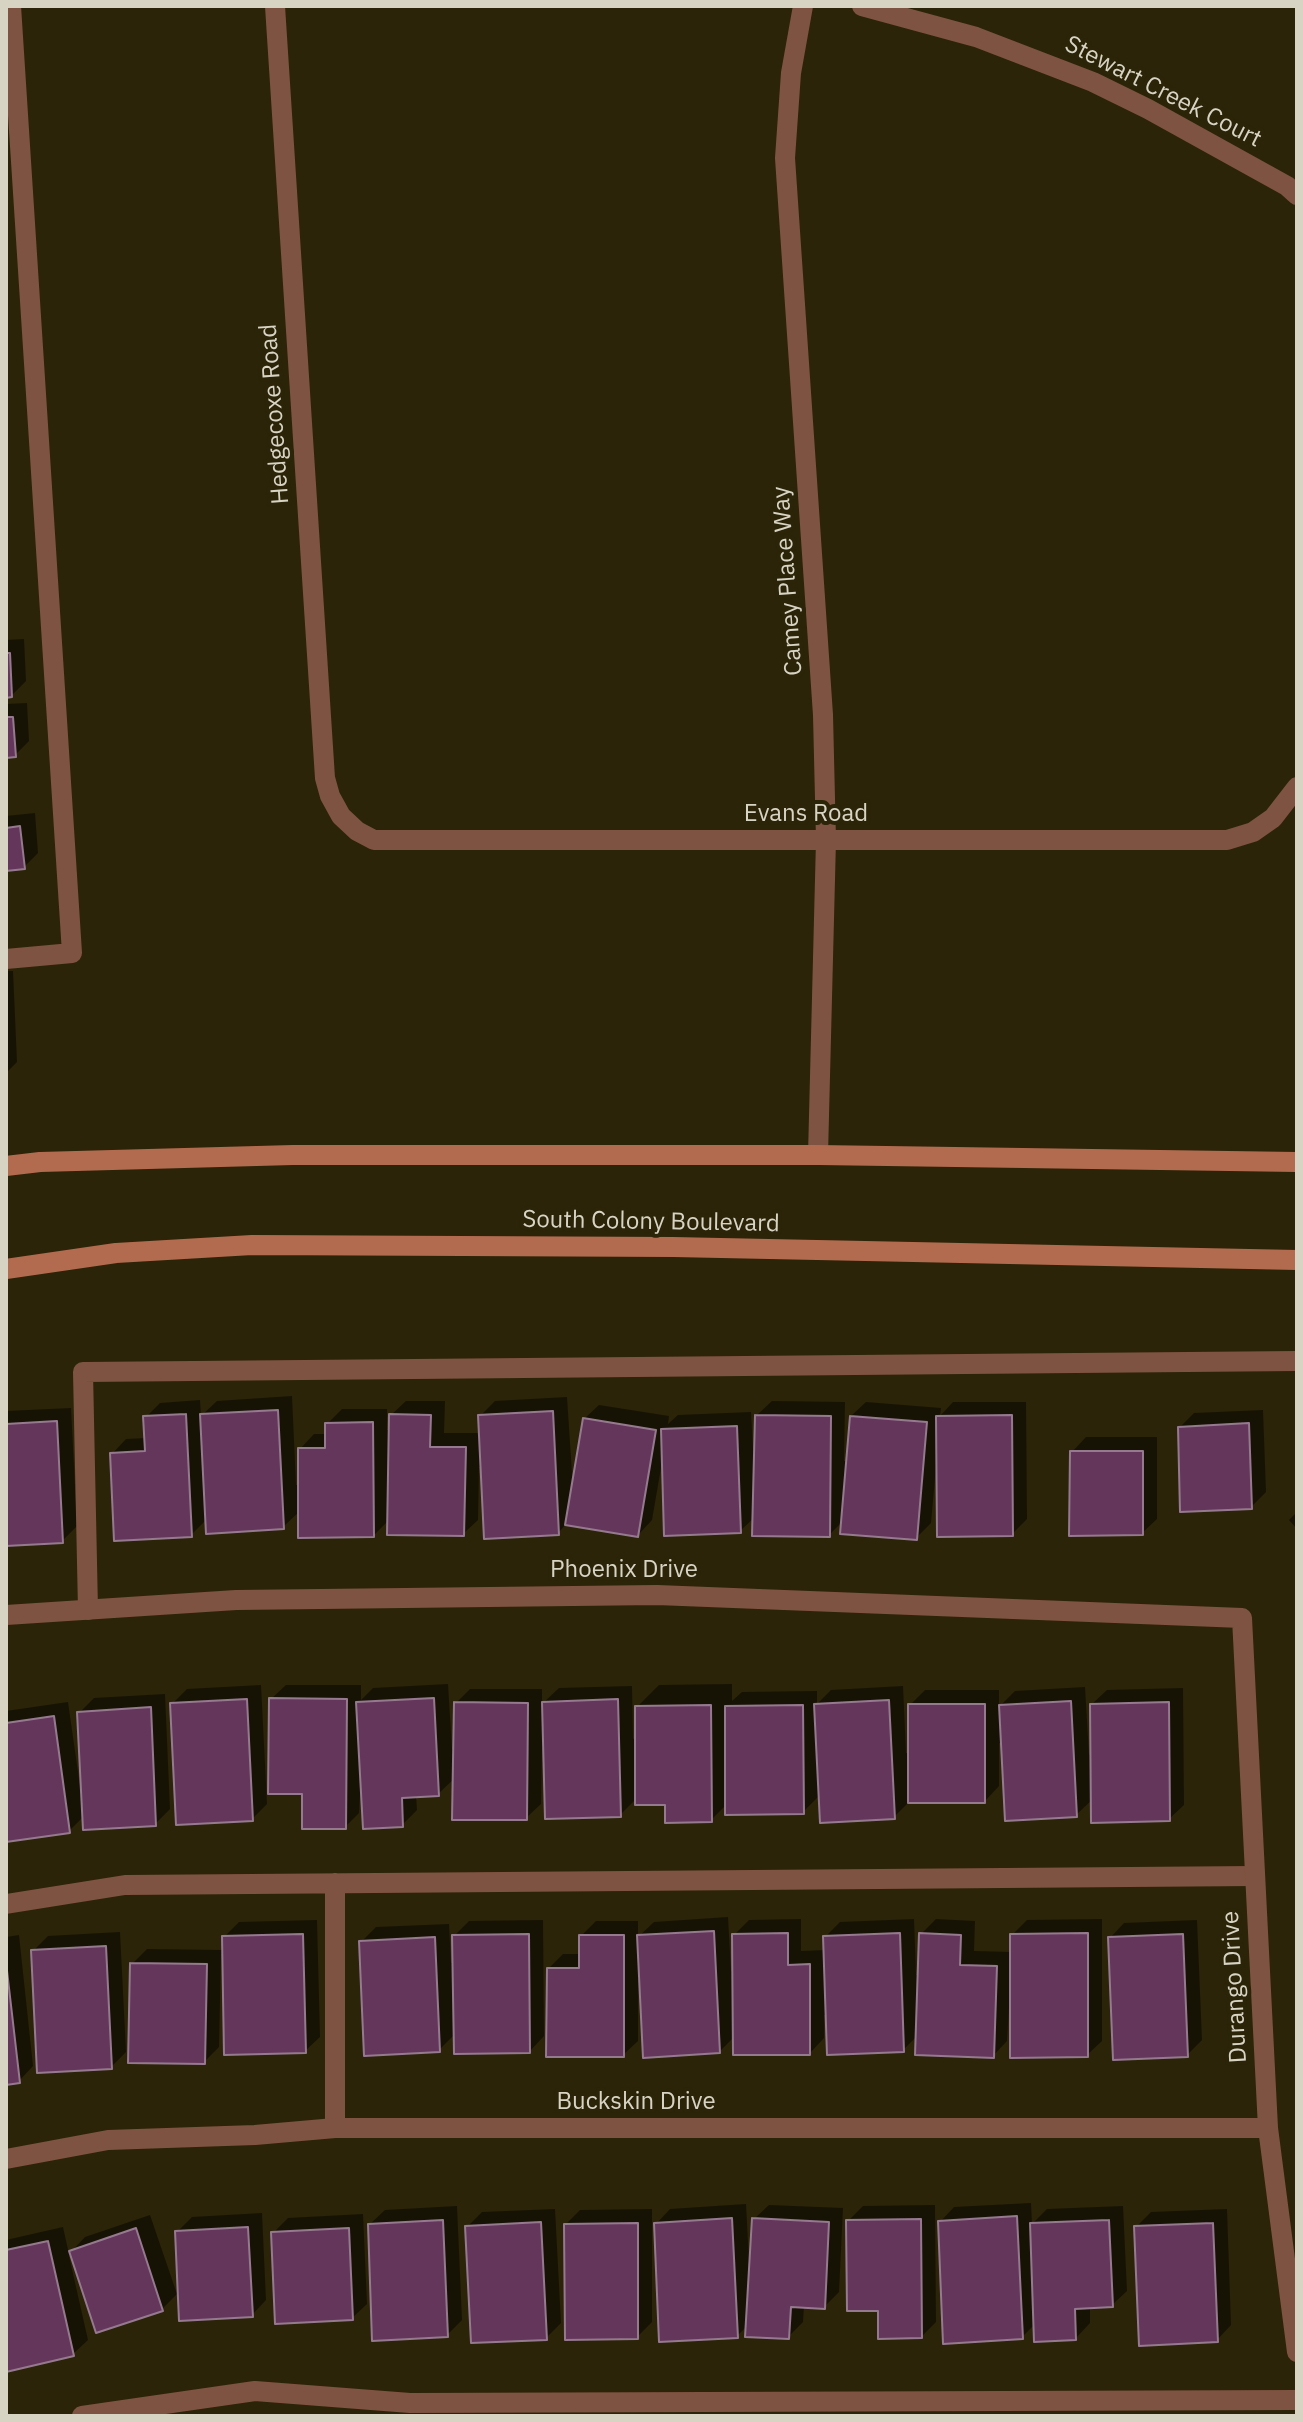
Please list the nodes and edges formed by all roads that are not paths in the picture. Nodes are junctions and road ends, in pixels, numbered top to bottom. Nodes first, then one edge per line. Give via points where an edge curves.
1 (11, 6) edge
2 (275, 6) edge
3 (803, 6) edge
4 (862, 6) edge
5 (12, 108) edge
6 (1297, 195) edge
7 (1297, 787) edge
8 (341, 816) joint
9 (826, 840) junction
10 (6, 959) edge
11 (818, 1155) junction
12 (1297, 1162) edge
13 (6, 1166) edge
14 (1297, 1260) edge
15 (6, 1269) edge
16 (1297, 1361) edge
17 (88, 1610) junction
18 (6, 1615) edge
19 (1242, 1618) joint
20 (1255, 1876) junction
21 (335, 1883) junction
22 (6, 1904) edge
23 (335, 2128) junction
24 (1268, 2128) junction
25 (6, 2159) edge
26 (1297, 2352) edge
27 (1297, 2400) edge
28 (410, 2409) edge
29 (82, 2416) edge

1 - 5 street
2 - 8 street, Hedgecoxe Road via 325,778
3 - 9 street, Camey Place Way via 791,73 785,158 823,715
4 - 6 street, Stewart Creek Court via 976,37 1093,82
5 - 10 street via 72,953
7 - 9 street, Evans Road via 1273,818 1253,832 1227,840
8 - 9 street, Evans Road via 374,840
9 - 11 street, Camey Place Way
11 - 12 main road
11 - 13 main road via 293,1155
14 - 15 main road, South Colony Boulevard via 673,1247 252,1245 116,1253
16 - 17 street via 83,1372
17 - 18 street, Phoenix Drive
17 - 19 street, Phoenix Drive via 236,1600 657,1595
19 - 20 street, Durango Drive
20 - 21 street
20 - 24 street, Durango Drive
21 - 22 street via 125,1885
21 - 23 street
23 - 24 street, Buckskin Drive
23 - 25 street, Buckskin Drive via 108,2140
24 - 26 street, Durango Drive
27 - 28 street
28 - 29 street via 255,2391

